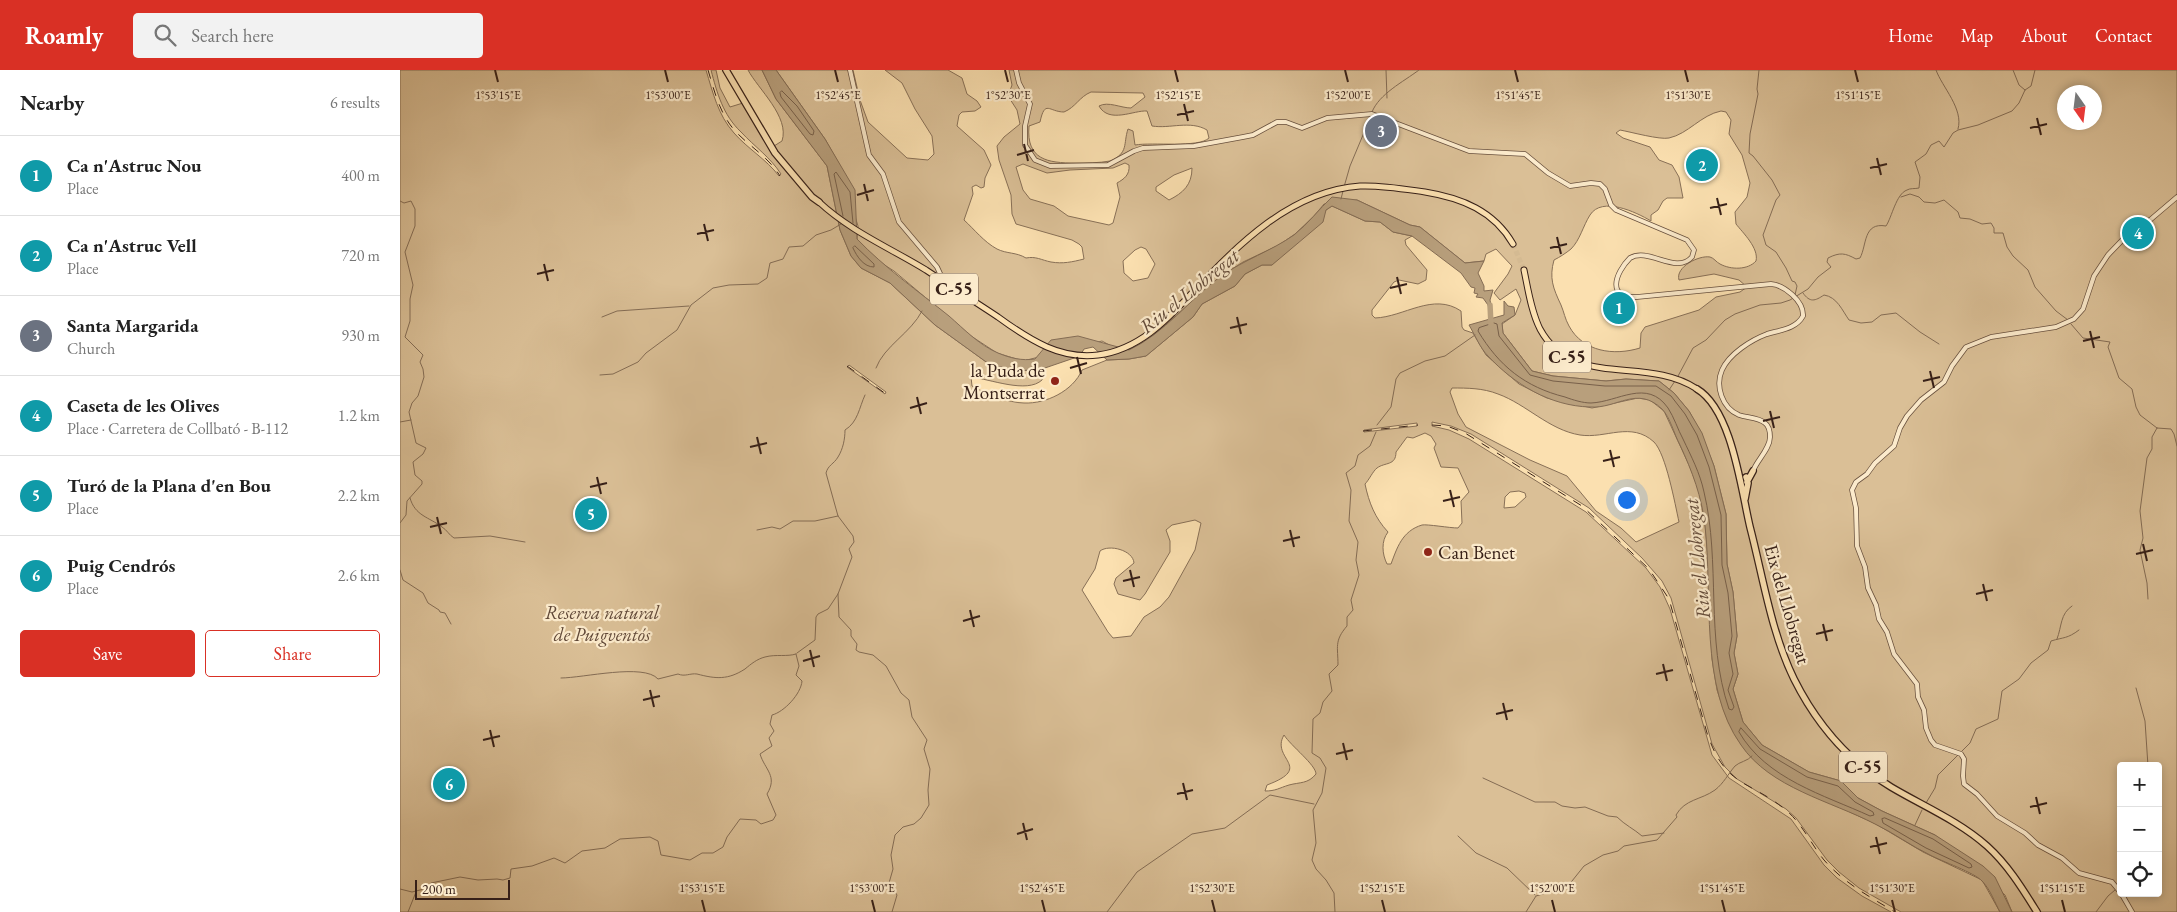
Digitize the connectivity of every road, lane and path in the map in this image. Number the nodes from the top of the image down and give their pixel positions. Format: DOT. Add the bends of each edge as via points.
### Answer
graph roads {
  1 [pos="728,70"];
  2 [pos="850,70"];
  3 [pos="1016,70"];
  4 [pos="2177,197"];
  5 [pos="821,204"];
  6 [pos="1513,244"];
  7 [pos="1524,270"];
  8 [pos="944,282"];
  9 [pos="1694,387"];
  10 [pos="1732,460"];
  11 [pos="1753,471"];
  12 [pos="1744,479"];
  13 [pos="1740,498"];
  14 [pos="2117,888"];
  15 [pos="2123,897"];
  16 [pos="2033,912"];
  17 [pos="2037,912"];
  18 [pos="2132,912"];
  1 -- 5 [label="highway, C-55" via="774,147"];
  2 -- 8 [label="street" via="869,155 883,174 899,222 937,267"];
  3 -- 11 [label="street" via="1030,104 1025,146 1035,160 1054,167 1108,165 1134,150 1194,146 1243,137 1277,122 1302,128 1327,118 1371,114 1469,151 1525,154 1568,185 1600,184 1616,210 1691,243 1694,250 1689,261 1683,263 1643,254 1630,258 1616,281 1617,288 1625,296 1771,284 1784,289 1802,306 1803,316 1797,324 1744,346 1729,359 1720,375 1720,392 1728,407 1739,415 1764,422 1769,428 1769,441"];
  4 -- 14 [label="street" via="2149,221 2130,231 2104,261 2083,309 2072,320 2051,328 1991,337 1966,347 1944,382 1920,400 1907,416 1894,446 1856,482 1852,492 1857,546 1868,588 1894,654 1917,684 1930,740 1962,755 1964,784 1997,816 2025,832 2079,873 2112,882"];
  5 -- 8 [label="main road, C-55" via="844,222"];
  6 -- 8 [label="main road, C-55" via="1499,224 1472,205 1445,196 1406,189 1358,186 1337,190 1287,209 1259,229 1151,333 1126,348 1099,355 1061,352 1034,340"];
  7 -- 9 [label="main road, Eix del Llobregat / C-55" via="1538,323 1549,342 1563,355 1589,366 1665,374"];
  9 -- 10 [label="highway, Eix del Llobregat / C-55" via="1713,404"];
  10 -- 12 [label="highway"];
  10 -- 13 [label="highway, Eix del Llobregat / C-55"];
  11 -- 12 [label="highway"];
  12 -- 13 [label="highway, C-55"];
  12 -- 17 [label="highway, Eix del Llobregat / C-55" via="1746,511 1770,608 1793,677 1815,714 1833,739 1860,766 1986,846 2013,874"];
  13 -- 16 [label="highway, Eix del Llobregat / C-55" via="1780,651 1816,723 1831,742 1867,775 1979,844 2010,877"];
  15 -- 18 [label="street"];
}
